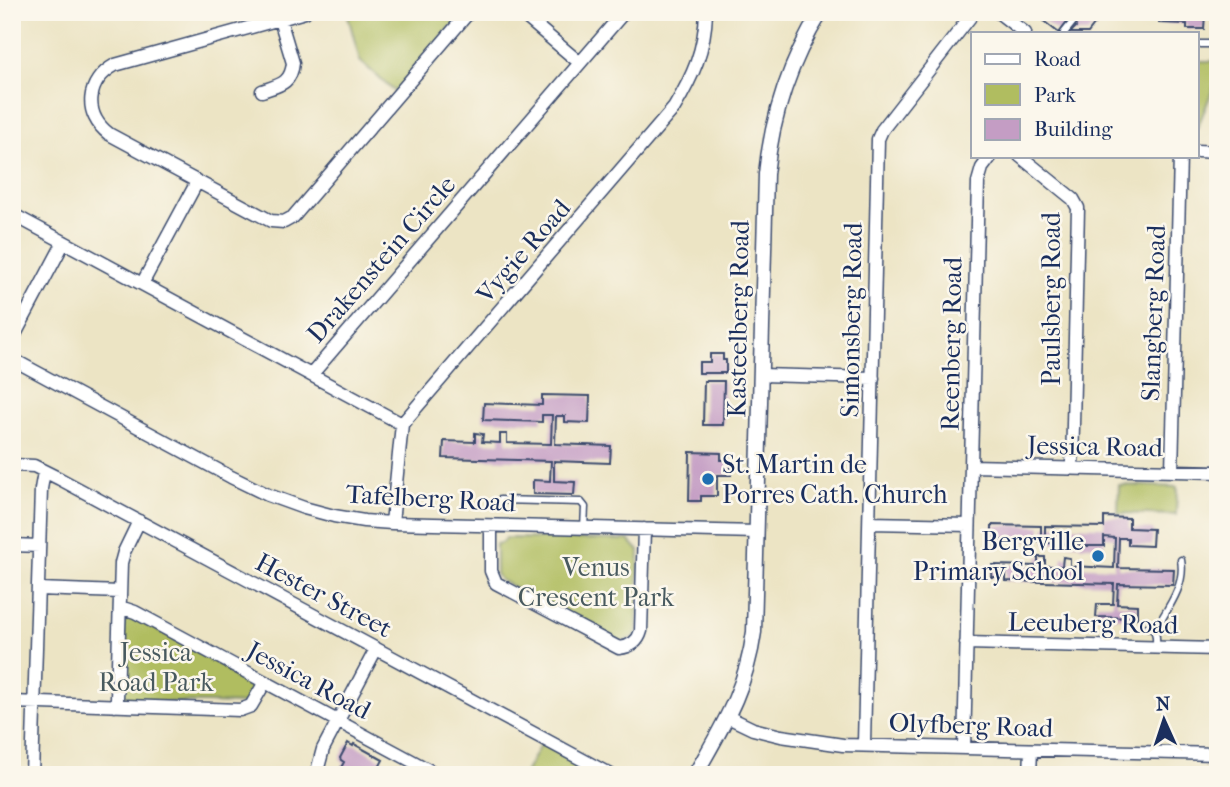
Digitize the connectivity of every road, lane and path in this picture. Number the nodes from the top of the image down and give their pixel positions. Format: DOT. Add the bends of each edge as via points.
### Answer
graph roads {
  1 [pos="305,12"];
  2 [pos="469,12"];
  3 [pos="520,12"];
  4 [pos="624,12"];
  5 [pos="706,12"];
  6 [pos="821,12"];
  7 [pos="974,12"];
  8 [pos="998,12"];
  9 [pos="1076,12"];
  10 [pos="279,16"];
  11 [pos="1024,32"];
  12 [pos="1065,32"];
  13 [pos="1198,44"];
  14 [pos="1218,44"];
  15 [pos="580,63"];
  16 [pos="262,92"];
  17 [pos="1198,151"];
  18 [pos="1218,152"];
  19 [pos="990,158"];
  20 [pos="1022,158"];
  21 [pos="1180,158"];
  22 [pos="197,182"];
  23 [pos="12,214"];
  24 [pos="64,242"];
  25 [pos="142,284"];
  26 [pos="12,340"];
  27 [pos="12,359"];
  28 [pos="311,375"];
  29 [pos="761,375"];
  30 [pos="873,378"];
  31 [pos="402,424"];
  32 [pos="12,465"];
  33 [pos="971,466"];
  34 [pos="1072,468"];
  35 [pos="1172,471"];
  36 [pos="44,472"];
  37 [pos="1218,472"];
  38 [pos="500,500"];
  39 [pos="139,521"];
  40 [pos="392,523"];
  41 [pos="870,523"];
  42 [pos="969,524"];
  43 [pos="491,526"];
  44 [pos="584,528"];
  45 [pos="644,529"];
  46 [pos="757,532"];
  47 [pos="12,545"];
  48 [pos="39,546"];
  49 [pos="1181,560"];
  50 [pos="38,589"];
  51 [pos="120,592"];
  52 [pos="120,607"];
  53 [pos="966,643"];
  54 [pos="1156,647"];
  55 [pos="376,649"];
  56 [pos="1218,649"];
  57 [pos="265,682"];
  58 [pos="12,702"];
  59 [pos="34,703"];
  60 [pos="116,706"];
  61 [pos="728,717"];
  62 [pos="338,721"];
  63 [pos="864,744"];
  64 [pos="964,748"];
  65 [pos="1031,750"];
  66 [pos="1218,754"];
  67 [pos="596,771"];
  68 [pos="32,775"];
  69 [pos="316,775"];
  70 [pos="438,775"];
  71 [pos="611,775"];
  72 [pos="695,775"];
  73 [pos="1030,775"];
  1 -- 10 [label="street"];
  2 -- 22 [label="street" via="289,220 271,222"];
  3 -- 15 [label="street"];
  4 -- 15 [label="street, Drakenstein Circle"];
  5 -- 31 [label="street, Vygie Road" via="706,32 695,69 674,108"];
  6 -- 29 [label="street, Kasteelberg Road" via="787,82 769,150"];
  7 -- 30 [label="street, Simonsberg Road" via="879,136"];
  8 -- 11 [label="street"];
  9 -- 12 [label="lane"];
  10 -- 16 [label="street" via="293,69 286,82"];
  10 -- 22 [label="street" via="115,65 93,88 94,118 103,130"];
  13 -- 14 [label="lane"];
  15 -- 28 [label="street, Drakenstein Circle"];
  17 -- 18 [label="street"];
  19 -- 33 [label="street, Reenberg Road" via="978,182"];
  20 -- 34 [label="street, Paulsberg Road" via="1078,208"];
  21 -- 35 [label="street, Slangberg Road"];
  22 -- 25 [label="street"];
  23 -- 24 [label="street, Drakenstein Circle"];
  24 -- 25 [label="street, Drakenstein Circle"];
  24 -- 26 [label="street"];
  25 -- 28 [label="street, Drakenstein Circle"];
  27 -- 40 [label="street, Tafelberg Road" via="268,495 334,516"];
  28 -- 31 [label="street"];
  29 -- 30 [label="street"];
  29 -- 46 [label="street, Kasteelberg Road"];
  30 -- 41 [label="street, Simonsberg Road"];
  31 -- 40 [label="street"];
  32 -- 36 [label="street, Hester Street" via="34,466"];
  33 -- 34 [label="street, Jessica Road"];
  33 -- 42 [label="street, Reenberg Road"];
  34 -- 35 [label="street, Jessica Road"];
  35 -- 37 [label="street, Jessica Road"];
  36 -- 39 [label="street, Hester Street"];
  36 -- 48 [label="street"];
  38 -- 44 [label="lane" via="581,502"];
  39 -- 51 [label="street" via="122,558"];
  39 -- 55 [label="street, Hester Street"];
  40 -- 43 [label="street, Tafelberg Road"];
  41 -- 42 [label="street"];
  41 -- 63 [label="street, Simonsberg Road"];
  42 -- 53 [label="street, Reenberg Road"];
  43 -- 44 [label="street, Tafelberg Road"];
  43 -- 45 [label="street" via="491,571 496,583 619,648 633,644 641,631"];
  44 -- 45 [label="street, Tafelberg Road"];
  45 -- 46 [label="street, Tafelberg Road"];
  46 -- 61 [label="street, Kasteelberg Road" via="754,632 742,684"];
  47 -- 48 [label="street"];
  48 -- 50 [label="street"];
  49 -- 54 [label="lane" via="1181,582 1151,629"];
  50 -- 51 [label="street"];
  50 -- 59 [label="street"];
  51 -- 52 [label="street"];
  52 -- 57 [label="street, Jessica Road"];
  52 -- 60 [label="street"];
  53 -- 54 [label="street, Leeuberg Road"];
  53 -- 64 [label="street, Reenberg Road"];
  54 -- 56 [label="street, Leeuberg Road"];
  55 -- 62 [label="street"];
  55 -- 67 [label="street, Hester Street"];
  57 -- 60 [label="street" via="251,706 240,710"];
  57 -- 62 [label="street, Jessica Road"];
  58 -- 59 [label="street"];
  59 -- 60 [label="street"];
  59 -- 68 [label="street"];
  61 -- 63 [label="street, Olyfberg Road" via="782,736"];
  61 -- 72 [label="street, Kasteelberg Road"];
  62 -- 69 [label="street"];
  62 -- 70 [label="street, Jessica Road"];
  63 -- 64 [label="street, Olyfberg Road"];
  64 -- 65 [label="street, Olyfberg Road"];
  65 -- 66 [label="street, Olyfberg Road"];
  65 -- 73 [label="street"];
  67 -- 71 [label="street, Hester Street"];
}
